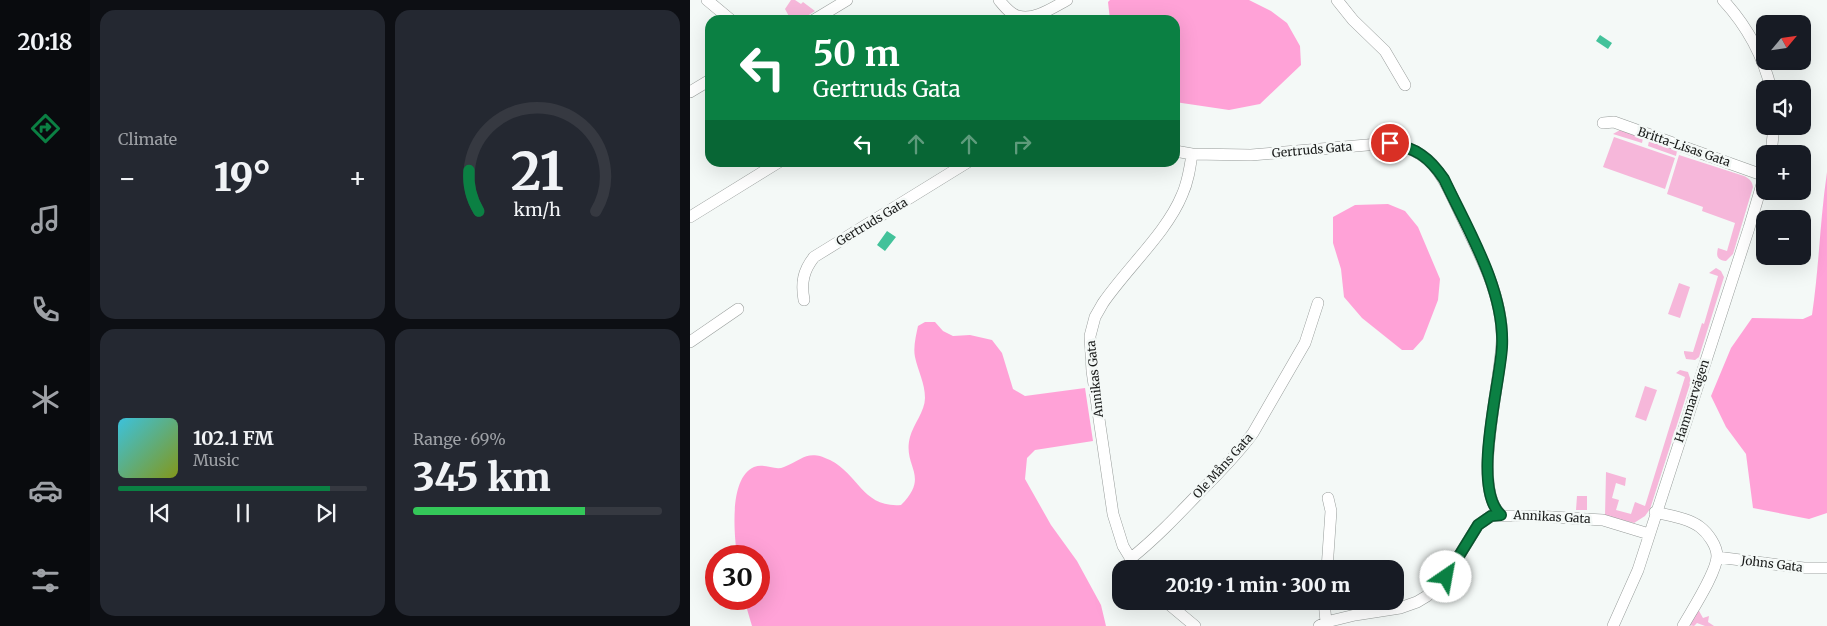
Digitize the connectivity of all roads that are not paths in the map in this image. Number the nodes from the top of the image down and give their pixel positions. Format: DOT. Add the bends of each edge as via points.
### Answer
graph roads {
  1 [pos="707,0"];
  2 [pos="847,0"];
  3 [pos="999,0"];
  4 [pos="1067,0"];
  5 [pos="1337,0"];
  6 [pos="1723,0"];
  7 [pos="726,15"];
  8 [pos="822,15"];
  9 [pos="1016,15"];
  10 [pos="1033,15"];
  11 [pos="1768,80"];
  12 [pos="705,83"];
  13 [pos="1405,85"];
  14 [pos="690,92"];
  15 [pos="1603,123"];
  16 [pos="1180,152"];
  17 [pos="1192,154"];
  18 [pos="771,167"];
  19 [pos="960,167"];
  20 [pos="1756,172"];
  21 [pos="1757,200"];
  22 [pos="690,217"];
  23 [pos="804,300"];
  24 [pos="1318,303"];
  25 [pos="738,309"];
  26 [pos="690,342"];
  27 [pos="1328,498"];
  28 [pos="1656,512"];
  29 [pos="1501,515"];
  30 [pos="1649,534"];
  31 [pos="1717,558"];
  32 [pos="1130,559"];
  33 [pos="1328,560"];
  34 [pos="1827,568"];
  35 [pos="1176,610"];
  36 [pos="1324,610"];
  37 [pos="1323,624"];
  38 [pos="1195,626"];
  39 [pos="1613,626"];
  40 [pos="1683,626"];
  1 -- 7 [label="street"];
  2 -- 8 [label="street"];
  3 -- 9 [label="street"];
  4 -- 10 [label="street"];
  5 -- 13 [label="street" via="1385,51"];
  6 -- 11 [label="street" via="1754,42"];
  12 -- 14 [label="street"];
  15 -- 20 [label="street, Britta-Lisas Gata" via="1614,122"];
  16 -- 17 [label="street, Gertruds Gata"];
  17 -- 29 [label="street, Gertruds Gata" via="1251,155 1390,143 1415,151 1432,163 1456,204 1499,303 1502,347 1487,470 1492,504"];
  17 -- 32 [label="street, Annikas Gata" via="1188,179 1177,206 1104,303 1095,317 1090,336 1092,371 1113,514"];
  18 -- 22 [label="street"];
  19 -- 23 [label="street, Gertruds Gata" via="814,257 803,278"];
  21 -- 28 [label="street, Hammarvägen"];
  24 -- 32 [label="street, Ole Måns Gata" via="1305,343 1243,447 1152,541"];
  25 -- 26 [label="street"];
  27 -- 33 [label="street" via="1331,511"];
  28 -- 30 [label="street, Hammarvägen"];
  28 -- 31 [label="street" via="1700,527 1713,543"];
  29 -- 30 [label="street, Annikas Gata" via="1603,520"];
  29 -- 37 [label="street, Annikas Gata" via="1491,516 1478,525 1446,577 1427,596 1400,608"];
  30 -- 39 [label="street, Hammarvägen" via="1638,570"];
  31 -- 34 [label="street, Johns Gata"];
  31 -- 40 [label="street" via="1712,574"];
  35 -- 38 [label="street"];
  36 -- 37 [label="street"];
}
